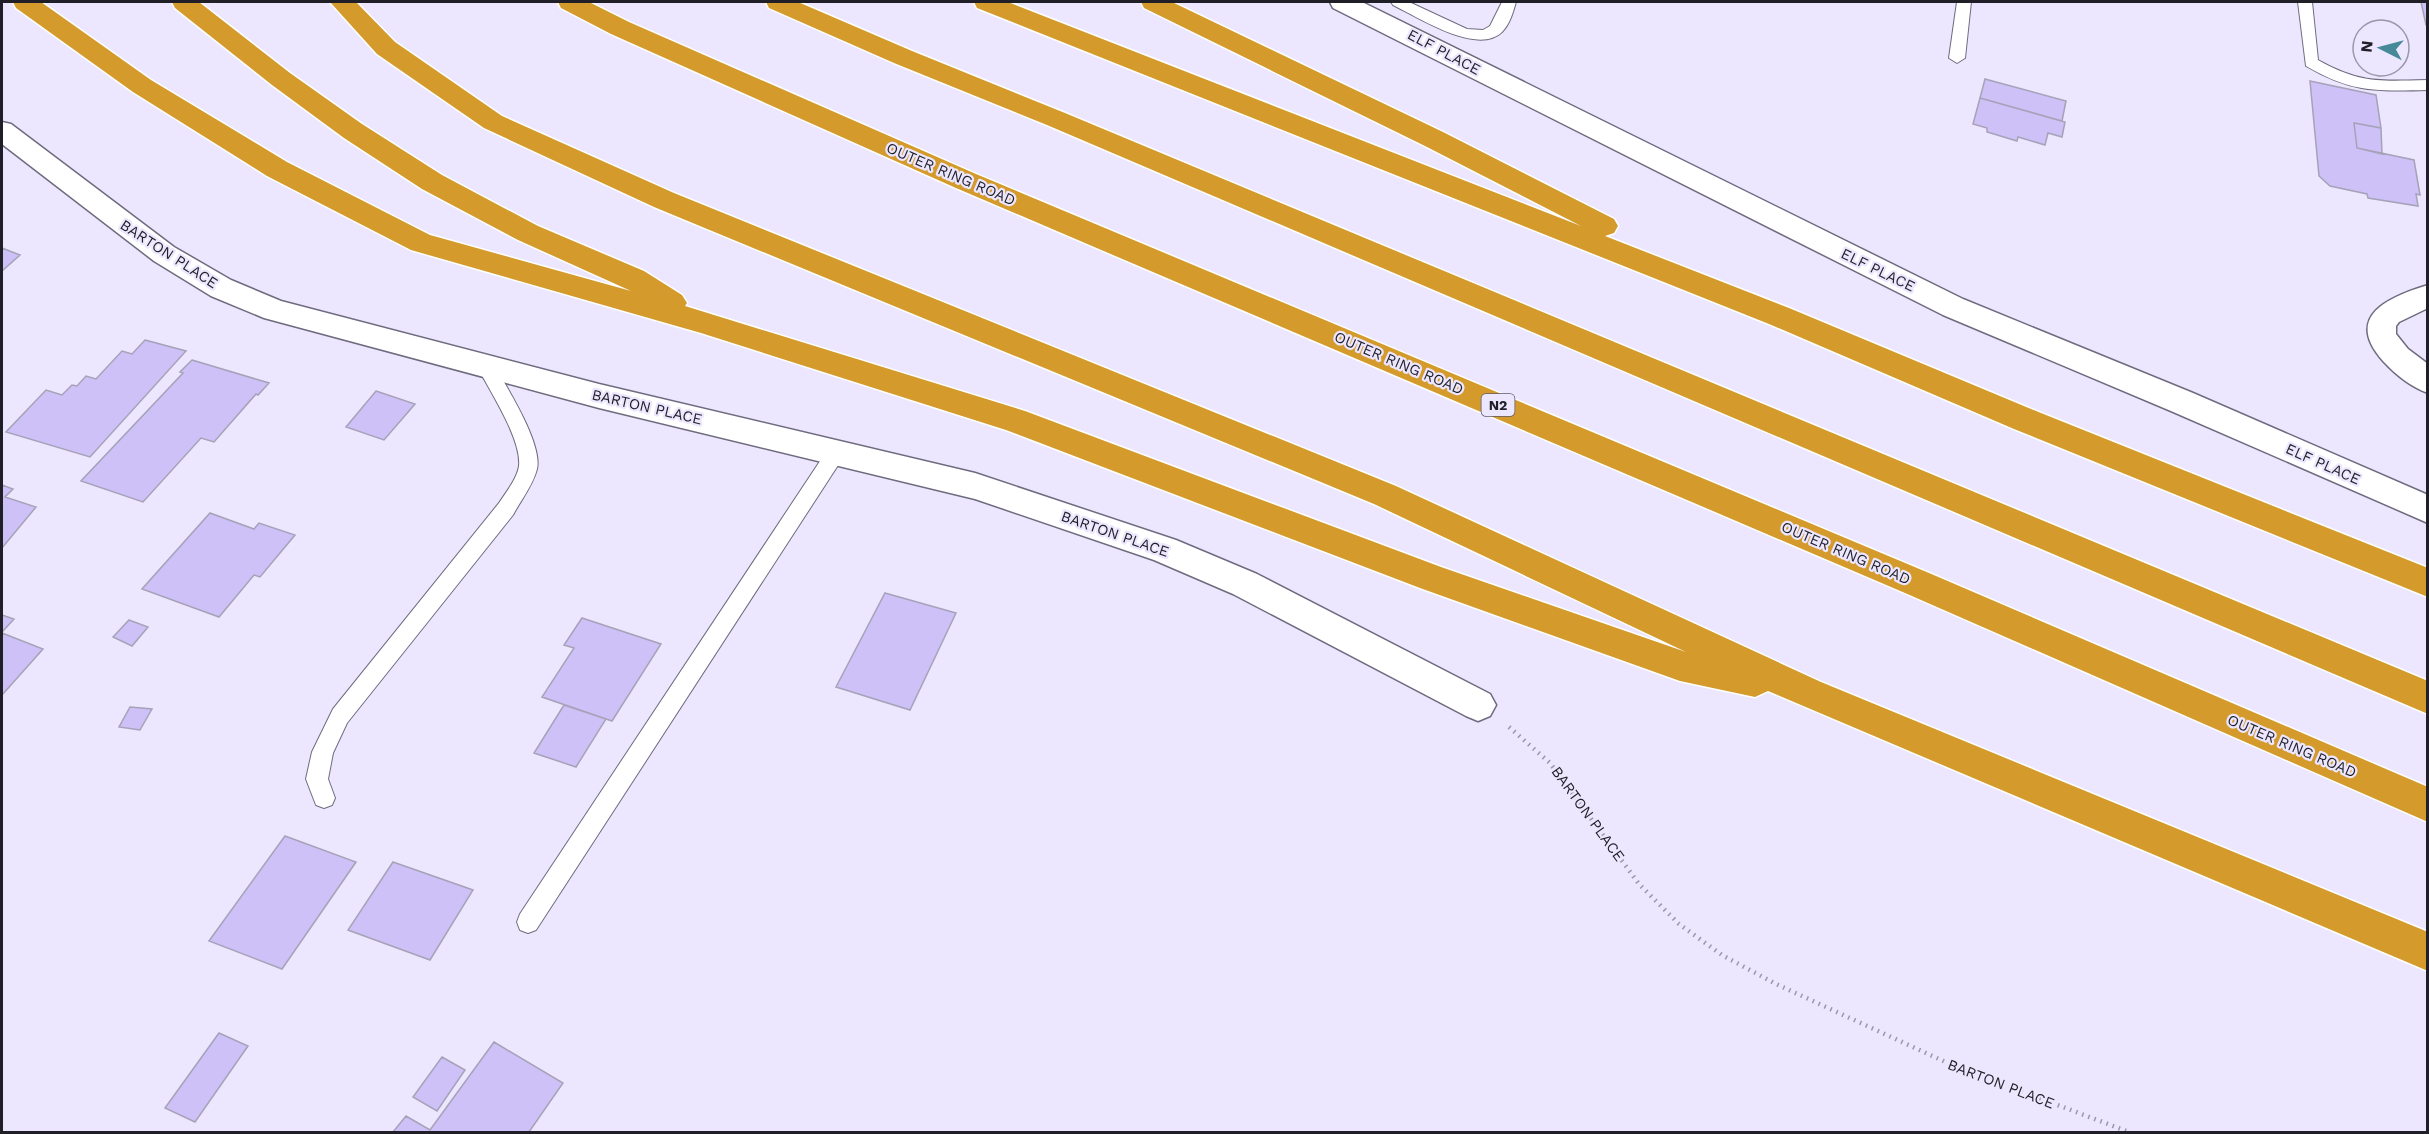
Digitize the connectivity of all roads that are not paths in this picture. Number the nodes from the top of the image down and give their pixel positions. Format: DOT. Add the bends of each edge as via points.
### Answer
graph roads {
  1 [pos="25,2"];
  2 [pos="184,2"];
  3 [pos="342,2"];
  4 [pos="570,2"];
  5 [pos="778,2"];
  6 [pos="986,2"];
  7 [pos="1153,2"];
  8 [pos="1194,2"];
  9 [pos="1342,2"];
  10 [pos="1398,2"];
  11 [pos="1509,2"];
  12 [pos="1964,2"];
  13 [pos="2305,2"];
  14 [pos="1416,23"];
  15 [pos="1957,58"];
  16 [pos="2427,85"];
  17 [pos="2,131"];
  18 [pos="1434,139"];
  19 [pos="2427,296"];
  20 [pos="1779,316"];
  21 [pos="701,322"];
  22 [pos="486,366"];
  23 [pos="2427,381"];
  24 [pos="837,451"];
  25 [pos="2427,510"];
  26 [pos="2427,584"];
  27 [pos="1809,693"];
  28 [pos="2427,698"];
  29 [pos="1478,705"];
  30 [pos="324,798"];
  31 [pos="2427,805"];
  32 [pos="528,922"];
  33 [pos="2427,952"];
  1 -- 21 [label="highway" via="142,86 267,163 421,243"];
  2 -- 21 [label="highway" via="281,80 432,182 528,234 634,279"];
  3 -- 27 [label="highway" via="386,48 493,122 664,200 1385,495"];
  4 -- 31 [label="highway, OUTER RING ROAD / N2" via="620,28 966,181 1841,551"];
  5 -- 28 [label="highway"];
  6 -- 20 [label="highway"];
  7 -- 18 [label="highway"];
  8 -- 18 [label="highway" via="1397,111"];
  9 -- 14 [label="street, ELF PLACE"];
  10 -- 14 [label="lane"];
  11 -- 14 [label="lane" via="1502,24 1487,35"];
  12 -- 15 [label="lane"];
  13 -- 16 [label="lane" via="2311,62 2337,77 2372,86"];
  14 -- 25 [label="street, ELF PLACE" via="1533,99 1953,307"];
  17 -- 22 [label="street, BARTON PLACE" via="164,254 221,288 274,310"];
  18 -- 20 [label="highway"];
  19 -- 23 [label="street" via="2393,309 2385,315 2380,328 2385,346 2397,360"];
  20 -- 26 [label="highway"];
  21 -- 27 [label="highway" via="1014,420 1432,578 1680,666"];
  22 -- 24 [label="street, BARTON PLACE"];
  22 -- 30 [label="lane" via="521,435 528,467 506,509 340,716 323,752 317,779"];
  24 -- 29 [label="street, BARTON PLACE" via="975,486 1164,550 1245,584"];
  24 -- 32 [label="lane"];
  27 -- 33 [label="highway"];
}
